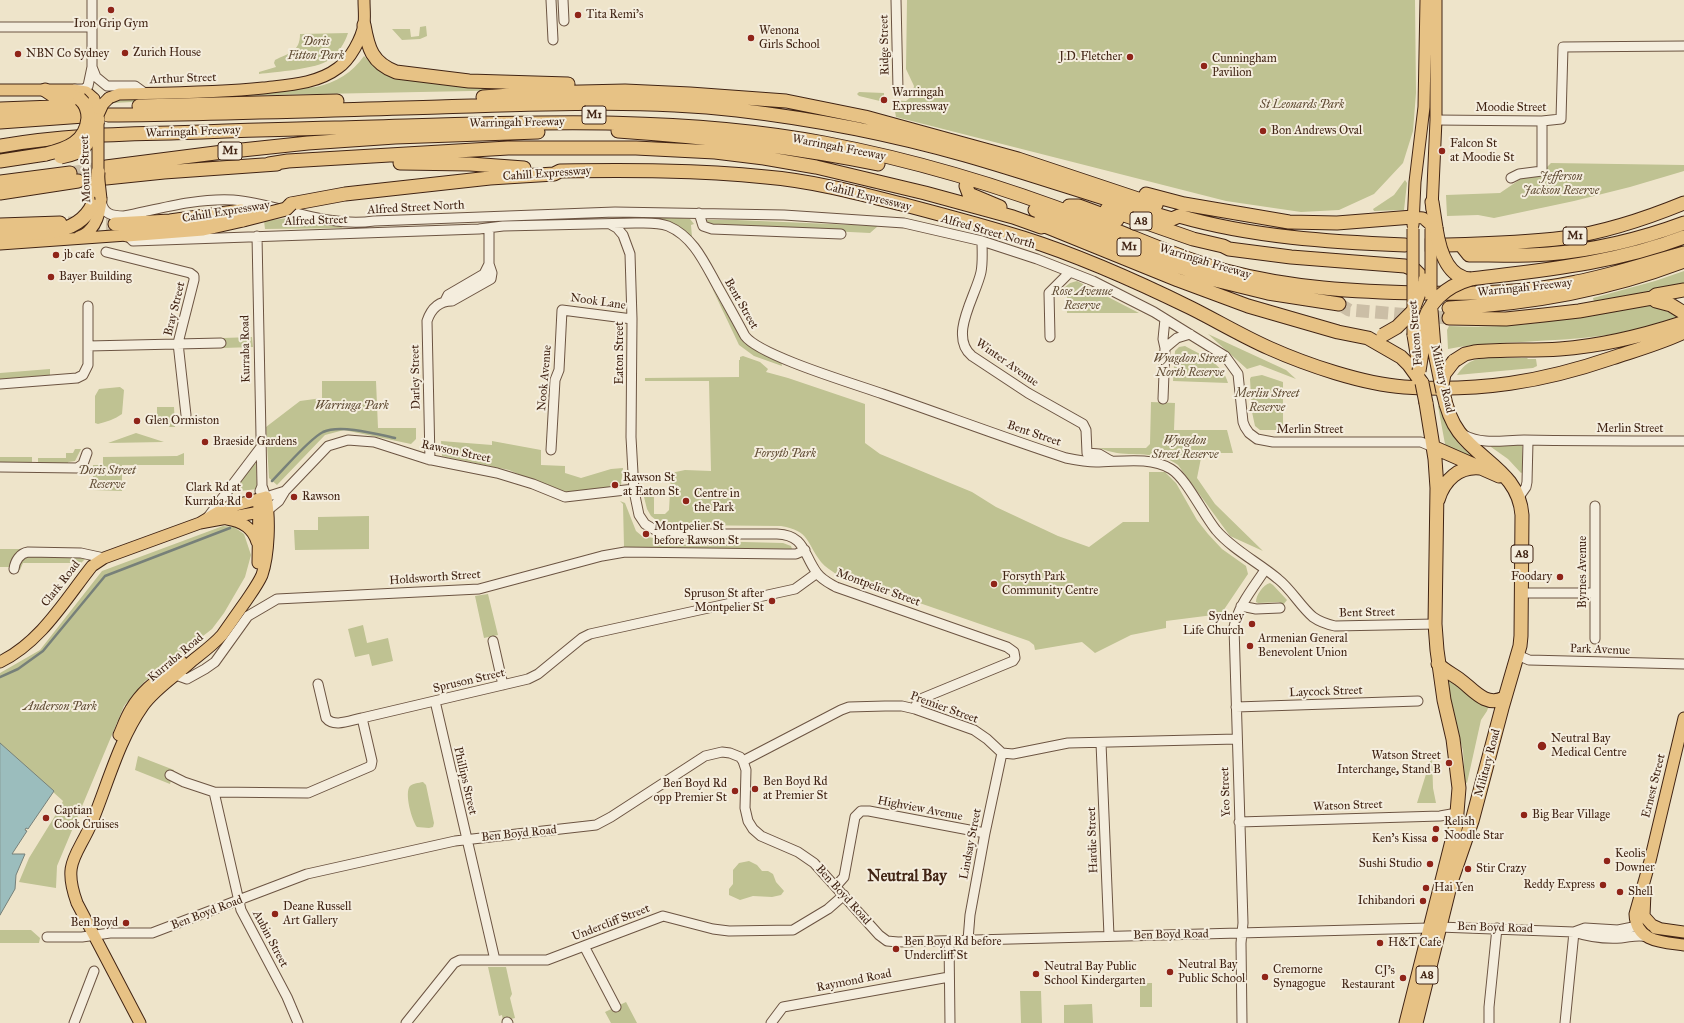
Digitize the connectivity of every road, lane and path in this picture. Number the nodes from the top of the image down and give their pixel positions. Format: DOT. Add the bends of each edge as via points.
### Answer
graph roads {
  1 [pos="92,0"];
  2 [pos="364,0"];
  3 [pos="551,0"];
  4 [pos="563,0"];
  5 [pos="896,0"];
  6 [pos="1426,0"];
  7 [pos="1436,0"];
  8 [pos="564,21"];
  9 [pos="364,25"];
  10 [pos="92,27"];
  11 [pos="0,28"];
  12 [pos="553,40"];
  13 [pos="1684,46"];
  14 [pos="92,67"];
  15 [pos="898,89"];
  16 [pos="0,90"];
  17 [pos="45,90"];
  18 [pos="70,90"];
  19 [pos="146,94"];
  20 [pos="690,94"];
  21 [pos="81,107"];
  22 [pos="0,109"];
  23 [pos="105,111"];
  24 [pos="1436,120"];
  25 [pos="1542,121"];
  26 [pos="0,122"];
  27 [pos="108,129"];
  28 [pos="80,130"];
  29 [pos="0,140"];
  30 [pos="0,146"];
  31 [pos="47,156"];
  32 [pos="0,161"];
  33 [pos="269,164"];
  34 [pos="560,171"];
  35 [pos="104,172"];
  36 [pos="1511,178"];
  37 [pos="1076,179"];
  38 [pos="0,182"];
  39 [pos="1052,182"];
  40 [pos="966,186"];
  41 [pos="0,193"];
  42 [pos="1432,202"];
  43 [pos="1684,203"];
  44 [pos="99,206"];
  45 [pos="1069,206"];
  46 [pos="699,213"];
  47 [pos="242,216"];
  48 [pos="1179,216"];
  49 [pos="60,223"];
  50 [pos="635,223"];
  51 [pos="1413,223"];
  52 [pos="115,224"];
  53 [pos="610,224"];
  54 [pos="1681,224"];
  55 [pos="0,225"];
  56 [pos="1045,226"];
  57 [pos="1433,227"];
  58 [pos="489,228"];
  59 [pos="0,234"];
  60 [pos="841,234"];
  61 [pos="127,235"];
  62 [pos="257,236"];
  63 [pos="1684,237"];
  64 [pos="78,238"];
  65 [pos="982,241"];
  66 [pos="0,244"];
  67 [pos="1684,244"];
  68 [pos="1405,245"];
  69 [pos="1446,245"];
  70 [pos="1461,245"];
  71 [pos="1229,249"];
  72 [pos="1684,249"];
  73 [pos="106,252"];
  74 [pos="1684,253"];
  75 [pos="1431,261"];
  76 [pos="1656,261"];
  77 [pos="1684,261"];
  78 [pos="1412,268"];
  79 [pos="1070,272"];
  80 [pos="1425,280"];
  81 [pos="1470,283"];
  82 [pos="1402,287"];
  83 [pos="1684,290"];
  84 [pos="1649,298"];
  85 [pos="1431,300"];
  86 [pos="1339,304"];
  87 [pos="88,306"];
  88 [pos="562,310"];
  89 [pos="1412,312"];
  90 [pos="632,319"];
  91 [pos="1165,319"];
  92 [pos="1682,328"];
  93 [pos="1190,334"];
  94 [pos="1050,337"];
  95 [pos="1377,339"];
  96 [pos="178,343"];
  97 [pos="222,343"];
  98 [pos="88,346"];
  99 [pos="1165,348"];
  100 [pos="1238,374"];
  101 [pos="1420,377"];
  102 [pos="0,384"];
  103 [pos="1444,399"];
  104 [pos="1163,400"];
  105 [pos="186,415"];
  106 [pos="1430,425"];
  107 [pos="1459,432"];
  108 [pos="1684,441"];
  109 [pos="1416,442"];
  110 [pos="1528,442"];
  111 [pos="261,447"];
  112 [pos="1434,447"];
  113 [pos="551,450"];
  114 [pos="86,453"];
  115 [pos="430,460"];
  116 [pos="1112,461"];
  117 [pos="0,467"];
  118 [pos="1480,468"];
  119 [pos="1509,480"];
  120 [pos="634,489"];
  121 [pos="285,491"];
  122 [pos="1519,497"];
  123 [pos="263,498"];
  124 [pos="1437,505"];
  125 [pos="1595,506"];
  126 [pos="263,512"];
  127 [pos="220,519"];
  128 [pos="203,521"];
  129 [pos="259,548"];
  130 [pos="805,550"];
  131 [pos="104,558"];
  132 [pos="14,569"];
  133 [pos="1265,570"];
  134 [pos="817,573"];
  135 [pos="1522,593"];
  136 [pos="1595,593"];
  137 [pos="1241,606"];
  138 [pos="1280,608"];
  139 [pos="1435,624"];
  140 [pos="1595,639"];
  141 [pos="493,641"];
  142 [pos="1518,652"];
  143 [pos="0,662"];
  144 [pos="1438,664"];
  145 [pos="1684,664"];
  146 [pos="174,672"];
  147 [pos="318,684"];
  148 [pos="503,685"];
  149 [pos="1504,698"];
  150 [pos="435,701"];
  151 [pos="1418,701"];
  152 [pos="1236,707"];
  153 [pos="915,709"];
  154 [pos="362,718"];
  155 [pos="1684,718"];
  156 [pos="1237,740"];
  157 [pos="1102,743"];
  158 [pos="1002,753"];
  159 [pos="743,761"];
  160 [pos="1486,768"];
  161 [pos="170,775"];
  162 [pos="214,792"];
  163 [pos="1457,813"];
  164 [pos="1239,822"];
  165 [pos="985,833"];
  166 [pos="466,839"];
  167 [pos="1650,861"];
  168 [pos="836,886"];
  169 [pos="844,895"];
  170 [pos="239,901"];
  171 [pos="1638,926"];
  172 [pos="1434,927"];
  173 [pos="1497,928"];
  174 [pos="1661,929"];
  175 [pos="1574,932"];
  176 [pos="1684,932"];
  177 [pos="1242,933"];
  178 [pos="95,935"];
  179 [pos="1109,936"];
  180 [pos="47,937"];
  181 [pos="1649,938"];
  182 [pos="968,940"];
  183 [pos="949,941"];
  184 [pos="1684,945"];
  185 [pos="584,946"];
  186 [pos="494,960"];
  187 [pos="94,971"];
  188 [pos="949,977"];
  189 [pos="616,1007"];
  190 [pos="74,1023"];
  191 [pos="140,1023"];
  192 [pos="298,1023"];
  193 [pos="406,1023"];
  194 [pos="771,1023"];
  195 [pos="950,1023"];
  196 [pos="1242,1023"];
  197 [pos="1406,1023"];
  198 [pos="1416,1023"];
  199 [pos="1490,1023"];
  200 [pos="1565,1023"];
  1 -- 10 [label="street"];
  2 -- 9 [label="main road"];
  3 -- 12 [label="street"];
  4 -- 8 [label="street"];
  5 -- 15 [label="street, Ridge Street"];
  6 -- 51 [label="main road, Falcon Street" via="1424,107"];
  7 -- 24 [label="main road"];
  9 -- 19 [label="main road, Arthur Street" via="350,57 338,68 318,79 296,84 198,93"];
  9 -- 20 [label="highway" via="368,46 376,60 387,69 402,74 470,81 627,86"];
  10 -- 11 [label="street"];
  10 -- 14 [label="street"];
  13 -- 25 [label="street, Moodie Street" via="1563,47 1561,119"];
  14 -- 18 [label="street" via="88,86 84,89"];
  14 -- 19 [label="street" via="96,76 107,86 135,86"];
  16 -- 17 [label="main road"];
  17 -- 18 [label="main road"];
  17 -- 21 [label="highway" via="54,96 73,96"];
  18 -- 23 [label="main road, bridge" via="86,92"];
  19 -- 23 [label="main road, Arthur Street" via="119,94"];
  20 -- 23 [label="highway, M1" via="592,91"];
  20 -- 37 [label="highway, M1" via="786,101 835,110 1018,159"];
  21 -- 22 [label="highway"];
  21 -- 26 [label="highway"];
  21 -- 31 [label="highway, bridge" via="85,105 88,114 82,136 69,147"];
  23 -- 31 [label="highway, bridge" via="91,140 84,148 72,155"];
  23 -- 35 [label="main road, Mount Street, bridge"];
  23 -- 39 [label="highway, Warringah Freeway / M1" via="206,114 504,105 670,104 737,110 835,124 950,151"];
  24 -- 25 [label="street, Moodie Street"];
  24 -- 42 [label="main road"];
  25 -- 36 [label="street" via="1542,171 1519,174"];
  27 -- 45 [label="highway, Warringah Freeway / M1" via="547,115 678,118 850,141 979,174"];
  28 -- 29 [label="highway"];
  30 -- 76 [label="highway, Warringah Freeway" via="64,137 226,131 561,122 681,126 803,140 858,150 928,168 1064,211 1182,258 1243,275 1300,286 1402,293 1465,294 1522,290 1575,283"];
  31 -- 32 [label="highway" via="22,162 15,158"];
  33 -- 34 [label="highway" via="431,163"];
  33 -- 35 [label="highway" via="164,172"];
  33 -- 56 [label="highway" via="508,148 643,148 715,152 816,167"];
  34 -- 47 [label="highway, Cahill Expressway" via="554,174 490,178 345,194 291,204 284,203"];
  34 -- 92 [label="highway, Cahill Expressway" via="651,170 767,177 841,189 1032,241 1121,275 1288,356 1342,374 1403,387 1471,388 1531,381 1583,368"];
  35 -- 40 [label="highway, Warringah Freeway / M1" via="223,152 395,137 602,130 790,147 913,172"];
  35 -- 44 [label="highway, bridge" via="95,198"];
  37 -- 48 [label="highway, M1" via="1174,211"];
  37 -- 51 [label="highway" via="1100,182 1184,204 1289,222"];
  38 -- 41 [label="highway" via="74,177"];
  39 -- 48 [label="highway, Warringah Freeway / M1" via="1172,219"];
  39 -- 71 [label="highway, A8" via="1054,190 1193,239"];
  40 -- 56 [label="highway" via="969,194"];
  40 -- 86 [label="highway, Warringah Freeway / M1" via="1090,230 1210,279 1268,293"];
  42 -- 57 [label="highway"];
  43 -- 70 [label="highway, M1" via="1644,219 1566,238"];
  44 -- 46 [label="street, Alfred Street North" via="109,214 124,216 199,201 232,200 357,224 374,221 615,212"];
  44 -- 59 [label="highway" via="61,230 47,233"];
  44 -- 64 [label="main road, Mount Street" via="98,218 86,234"];
  45 -- 71 [label="highway" via="1079,206 1157,234 1200,246"];
  45 -- 82 [label="highway, Warringah Freeway / M1" via="1190,254 1252,271 1328,283"];
  46 -- 60 [label="street" via="703,226 712,229"];
  46 -- 65 [label="street, Alfred Street North" via="784,215 904,224"];
  47 -- 52 [label="highway, Cahill Expressway"];
  47 -- 61 [label="highway" via="203,229"];
  48 -- 68 [label="highway, Warringah Freeway / M1" via="1223,227 1294,238"];
  49 -- 55 [label="highway"];
  50 -- 53 [label="street, Alfred Street"];
  50 -- 116 [label="street, Bent Street" via="665,225 687,238 701,257 745,336 764,350 1066,458 1094,462"];
  51 -- 57 [label="main road" via="1423,218"];
  51 -- 78 [label="main road, Falcon Street, bridge"];
  53 -- 58 [label="street, Alfred Street"];
  53 -- 90 [label="street, Eaton Street" via="624,235 629,252"];
  54 -- 70 [label="highway" via="1590,249 1548,254 1469,255"];
  56 -- 95 [label="highway" via="1248,306"];
  57 -- 75 [label="main road, Falcon Street, bridge"];
  57 -- 81 [label="highway, bridge" via="1448,264"];
  58 -- 62 [label="street, Alfred Street"];
  58 -- 115 [label="street, Darley Street" via="489,264 484,274 448,295 445,301 429,313 427,321"];
  61 -- 62 [label="street, Alfred Street" via="133,241"];
  61 -- 64 [label="main road, Alfred Street"];
  62 -- 111 [label="street, Kurraba Road"];
  63 -- 81 [label="highway" via="1638,252"];
  64 -- 66 [label="main road, Alfred Street"];
  65 -- 79 [label="street, Alfred Street North"];
  65 -- 116 [label="street, Winter Avenue" via="982,271 963,327 962,342 965,348 972,356 1028,393 1083,424 1086,430 1087,453 1098,454"];
  67 -- 81 [label="highway, Warringah Freeway" via="1636,261 1583,275 1524,284"];
  69 -- 70 [label="highway, M1"];
  71 -- 78 [label="highway, A8" via="1315,259 1395,264"];
  72 -- 76 [label="highway, Warringah Freeway"];
  73 -- 96 [label="street, Bray Street" via="192,274 194,280"];
  74 -- 76 [label="highway, Warringah Freeway"];
  75 -- 80 [label="main road, bridge"];
  75 -- 85 [label="main road, Falcon Street, bridge"];
  77 -- 84 [label="highway, Warringah Freeway" via="1614,284 1561,296 1449,313 1506,319 1579,311"];
  78 -- 80 [label="highway, A8"];
  78 -- 89 [label="main road, Falcon Street, bridge"];
  79 -- 91 [label="street, Alfred Street North" via="1114,291"];
  79 -- 94 [label="street" via="1050,293"];
  80 -- 85 [label="highway, A8, bridge"];
  80 -- 89 [label="main road, bridge"];
  81 -- 85 [label="highway, bridge" via="1459,283"];
  83 -- 84 [label="highway"];
  84 -- 92 [label="highway" via="1671,305"];
  85 -- 101 [label="highway, bridge" via="1422,329"];
  85 -- 103 [label="highway, Military Road / A8, bridge" via="1434,348"];
  87 -- 98 [label="street"];
  88 -- 90 [label="street, Nook Lane"];
  88 -- 113 [label="street, Nook Avenue"];
  89 -- 95 [label="highway, bridge" via="1397,327"];
  89 -- 101 [label="main road, Falcon Street / A8, bridge"];
  90 -- 120 [label="street, Eaton Street" via="631,437"];
  91 -- 93 [label="street, Alfred Street North"];
  91 -- 99 [label="street"];
  92 -- 103 [label="highway, A8, bridge" via="1586,346 1465,354 1454,361 1444,374"];
  93 -- 99 [label="street" via="1177,338"];
  93 -- 100 [label="street, Alfred Street North" via="1225,356"];
  95 -- 101 [label="highway" via="1405,360"];
  96 -- 97 [label="street"];
  96 -- 98 [label="street"];
  96 -- 105 [label="street, Bray Street"];
  98 -- 102 [label="street" via="88,365 83,375 77,378"];
  99 -- 104 [label="street"];
  100 -- 109 [label="street, Merlin Street" via="1243,422 1249,433 1257,439 1273,442"];
  101 -- 106 [label="highway, Falcon Street / A8, bridge"];
  103 -- 107 [label="highway, Military Road / A8"];
  106 -- 109 [label="street" via="1425,437"];
  106 -- 112 [label="highway, Falcon Street / A8"];
  107 -- 110 [label="street, Merlin Street" via="1484,441"];
  107 -- 119 [label="highway, Military Road / A8"];
  108 -- 110 [label="street, Merlin Street"];
  109 -- 112 [label="street, Merlin Street"];
  110 -- 122 [label="street" via="1527,482"];
  111 -- 123 [label="street, Kurraba Road"];
  111 -- 128 [label="street"];
  112 -- 118 [label="highway"];
  112 -- 124 [label="highway, Falcon Street / A8"];
  114 -- 117 [label="street" via="85,462 77,468"];
  115 -- 120 [label="street, Rawson Street" via="497,473 565,497"];
  115 -- 121 [label="street, Rawson Street" via="374,442 341,441 324,450"];
  116 -- 133 [label="street, Bent Street" via="1154,463 1172,470 1220,535"];
  118 -- 119 [label="highway"];
  118 -- 124 [label="highway" via="1465,469 1455,474 1441,490"];
  119 -- 122 [label="highway, Military Road / A8"];
  120 -- 130 [label="street, Montpelier Street" via="637,509 645,524 662,534 786,535 795,538"];
  121 -- 123 [label="street, Rawson Street"];
  121 -- 126 [label="street" via="279,501"];
  122 -- 135 [label="highway, Military Road / A8" via="1522,515"];
  123 -- 126 [label="main road, Kurraba Road"];
  123 -- 128 [label="main road, Clark Road" via="225,508"];
  124 -- 139 [label="highway, Falcon Street / A8"];
  125 -- 136 [label="street, Byrnes Avenue"];
  126 -- 127 [label="main road, Clark Road"];
  126 -- 129 [label="main road, Kurraba Road"];
  126 -- 146 [label="main road, Kurraba Road" via="265,561 258,583 221,636"];
  127 -- 128 [label="main road, Clark Road"];
  127 -- 129 [label="main road" via="239,522 248,527"];
  128 -- 131 [label="main road, Clark Road"];
  129 -- 146 [label="main road, Kurraba Road" via="253,578 231,613 211,637"];
  130 -- 134 [label="street, Montpelier Street"];
  130 -- 146 [label="street, Holdsworth Street" via="796,554 625,552 479,589 280,598 248,616 218,658 206,669 188,678"];
  131 -- 132 [label="street" via="81,553 28,552 18,558"];
  131 -- 143 [label="main road, Clark Road" via="92,566 36,637 16,654"];
  133 -- 137 [label="street, Yeo Street"];
  133 -- 139 [label="street, Bent Street" via="1278,578 1311,615 1323,624"];
  134 -- 148 [label="street, Spruson Street" via="795,589 590,634 533,678"];
  134 -- 153 [label="street, Montpelier Street" via="836,588 1006,646 1014,652 1013,661 923,698"];
  135 -- 136 [label="street"];
  135 -- 142 [label="highway, Military Road / A8"];
  136 -- 140 [label="street, Byrnes Avenue"];
  137 -- 138 [label="street" via="1256,609"];
  137 -- 152 [label="street, Yeo Street" via="1234,628"];
  139 -- 144 [label="highway, Falcon Street / A8"];
  141 -- 148 [label="street"];
  142 -- 145 [label="street, Park Avenue" via="1529,660"];
  142 -- 149 [label="highway, Military Road / A8"];
  144 -- 149 [label="highway" via="1481,697 1495,701"];
  144 -- 163 [label="highway, Military Road / A8" via="1456,754 1459,788"];
  146 -- 178 [label="main road, Kurraba Road" via="150,686 131,708 83,826 70,872 71,882 77,903"];
  147 -- 154 [label="street, Spruson Street" via="326,718 329,721 336,724"];
  148 -- 150 [label="street, Spruson Street"];
  149 -- 160 [label="highway, Military Road / A8"];
  150 -- 154 [label="street, Spruson Street"];
  150 -- 166 [label="street, Phillips Street"];
  151 -- 152 [label="street, Laycock Street"];
  152 -- 156 [label="street, Yeo Street"];
  153 -- 158 [label="street, Premier Street" via="974,730"];
  153 -- 159 [label="street, Premier Street" via="902,706 849,707"];
  154 -- 162 [label="street" via="372,762 369,767 308,793"];
  155 -- 167 [label="main road, Ernest Street"];
  156 -- 157 [label="street"];
  156 -- 164 [label="street, Yeo Street"];
  157 -- 158 [label="street" via="1068,743 1013,754"];
  157 -- 179 [label="street, Hardie Street"];
  158 -- 165 [label="street, Lindsay Street"];
  159 -- 166 [label="street, Ben Boyd Road" via="734,754 722,752 705,756 596,825"];
  159 -- 168 [label="street, Ben Boyd Road" via="746,770 744,804 753,829 766,839 806,857"];
  160 -- 163 [label="highway" via="1474,786 1470,800"];
  160 -- 172 [label="highway, Military Road / A8" via="1472,821"];
  161 -- 162 [label="street"];
  162 -- 170 [label="street, Aubin Street"];
  163 -- 164 [label="street, Watson Street" via="1440,816"];
  163 -- 172 [label="highway, Military Road / A8"];
  164 -- 177 [label="street, Yeo Street"];
  165 -- 168 [label="street, Highview Avenue" via="861,810 855,817 844,877"];
  165 -- 182 [label="street, Lindsay Street"];
  166 -- 170 [label="street, Ben Boyd Road" via="307,874"];
  166 -- 186 [label="street, Phillips Street"];
  167 -- 171 [label="main road, Ernest Street" via="1636,908"];
  167 -- 174 [label="main road, Ernest Street" via="1644,912 1650,924"];
  168 -- 169 [label="street, Ben Boyd Road"];
  169 -- 183 [label="street, Ben Boyd Road" via="879,936 887,941"];
  169 -- 185 [label="street, Undercliff Street" via="793,930 729,931 663,916"];
  170 -- 178 [label="street, Ben Boyd Road" via="152,933 110,932"];
  170 -- 192 [label="street, Aubin Street" via="241,910"];
  171 -- 174 [label="main road, Ben Boyd Road"];
  171 -- 175 [label="street, Ben Boyd Road" via="1618,930 1585,928"];
  171 -- 181 [label="main road"];
  172 -- 173 [label="street, Ben Boyd Road"];
  172 -- 177 [label="street, Ben Boyd Road"];
  172 -- 197 [label="highway, Military Road / A8"];
  172 -- 198 [label="highway, Military Road / A8"];
  173 -- 175 [label="street, Ben Boyd Road"];
  173 -- 199 [label="street" via="1489,1007"];
  174 -- 176 [label="main road, Ben Boyd Road"];
  175 -- 181 [label="street, Ben Boyd Road" via="1585,936 1617,938 1638,935"];
  175 -- 200 [label="street"];
  177 -- 179 [label="street, Ben Boyd Road"];
  177 -- 196 [label="street, Yeo Street"];
  178 -- 180 [label="street, Ben Boyd Road"];
  178 -- 191 [label="main road, Kurraba Road"];
  179 -- 182 [label="street, Ben Boyd Road"];
  181 -- 184 [label="main road, Ben Boyd Road"];
  182 -- 183 [label="street, Ben Boyd Road"];
  183 -- 188 [label="street"];
  185 -- 186 [label="street, Undercliff Street" via="547,960"];
  185 -- 189 [label="street"];
  186 -- 193 [label="street, Undercliff Street" via="456,961"];
  187 -- 190 [label="street"];
  188 -- 194 [label="street, Raymond Road" via="783,1007"];
  188 -- 195 [label="street"];
}
